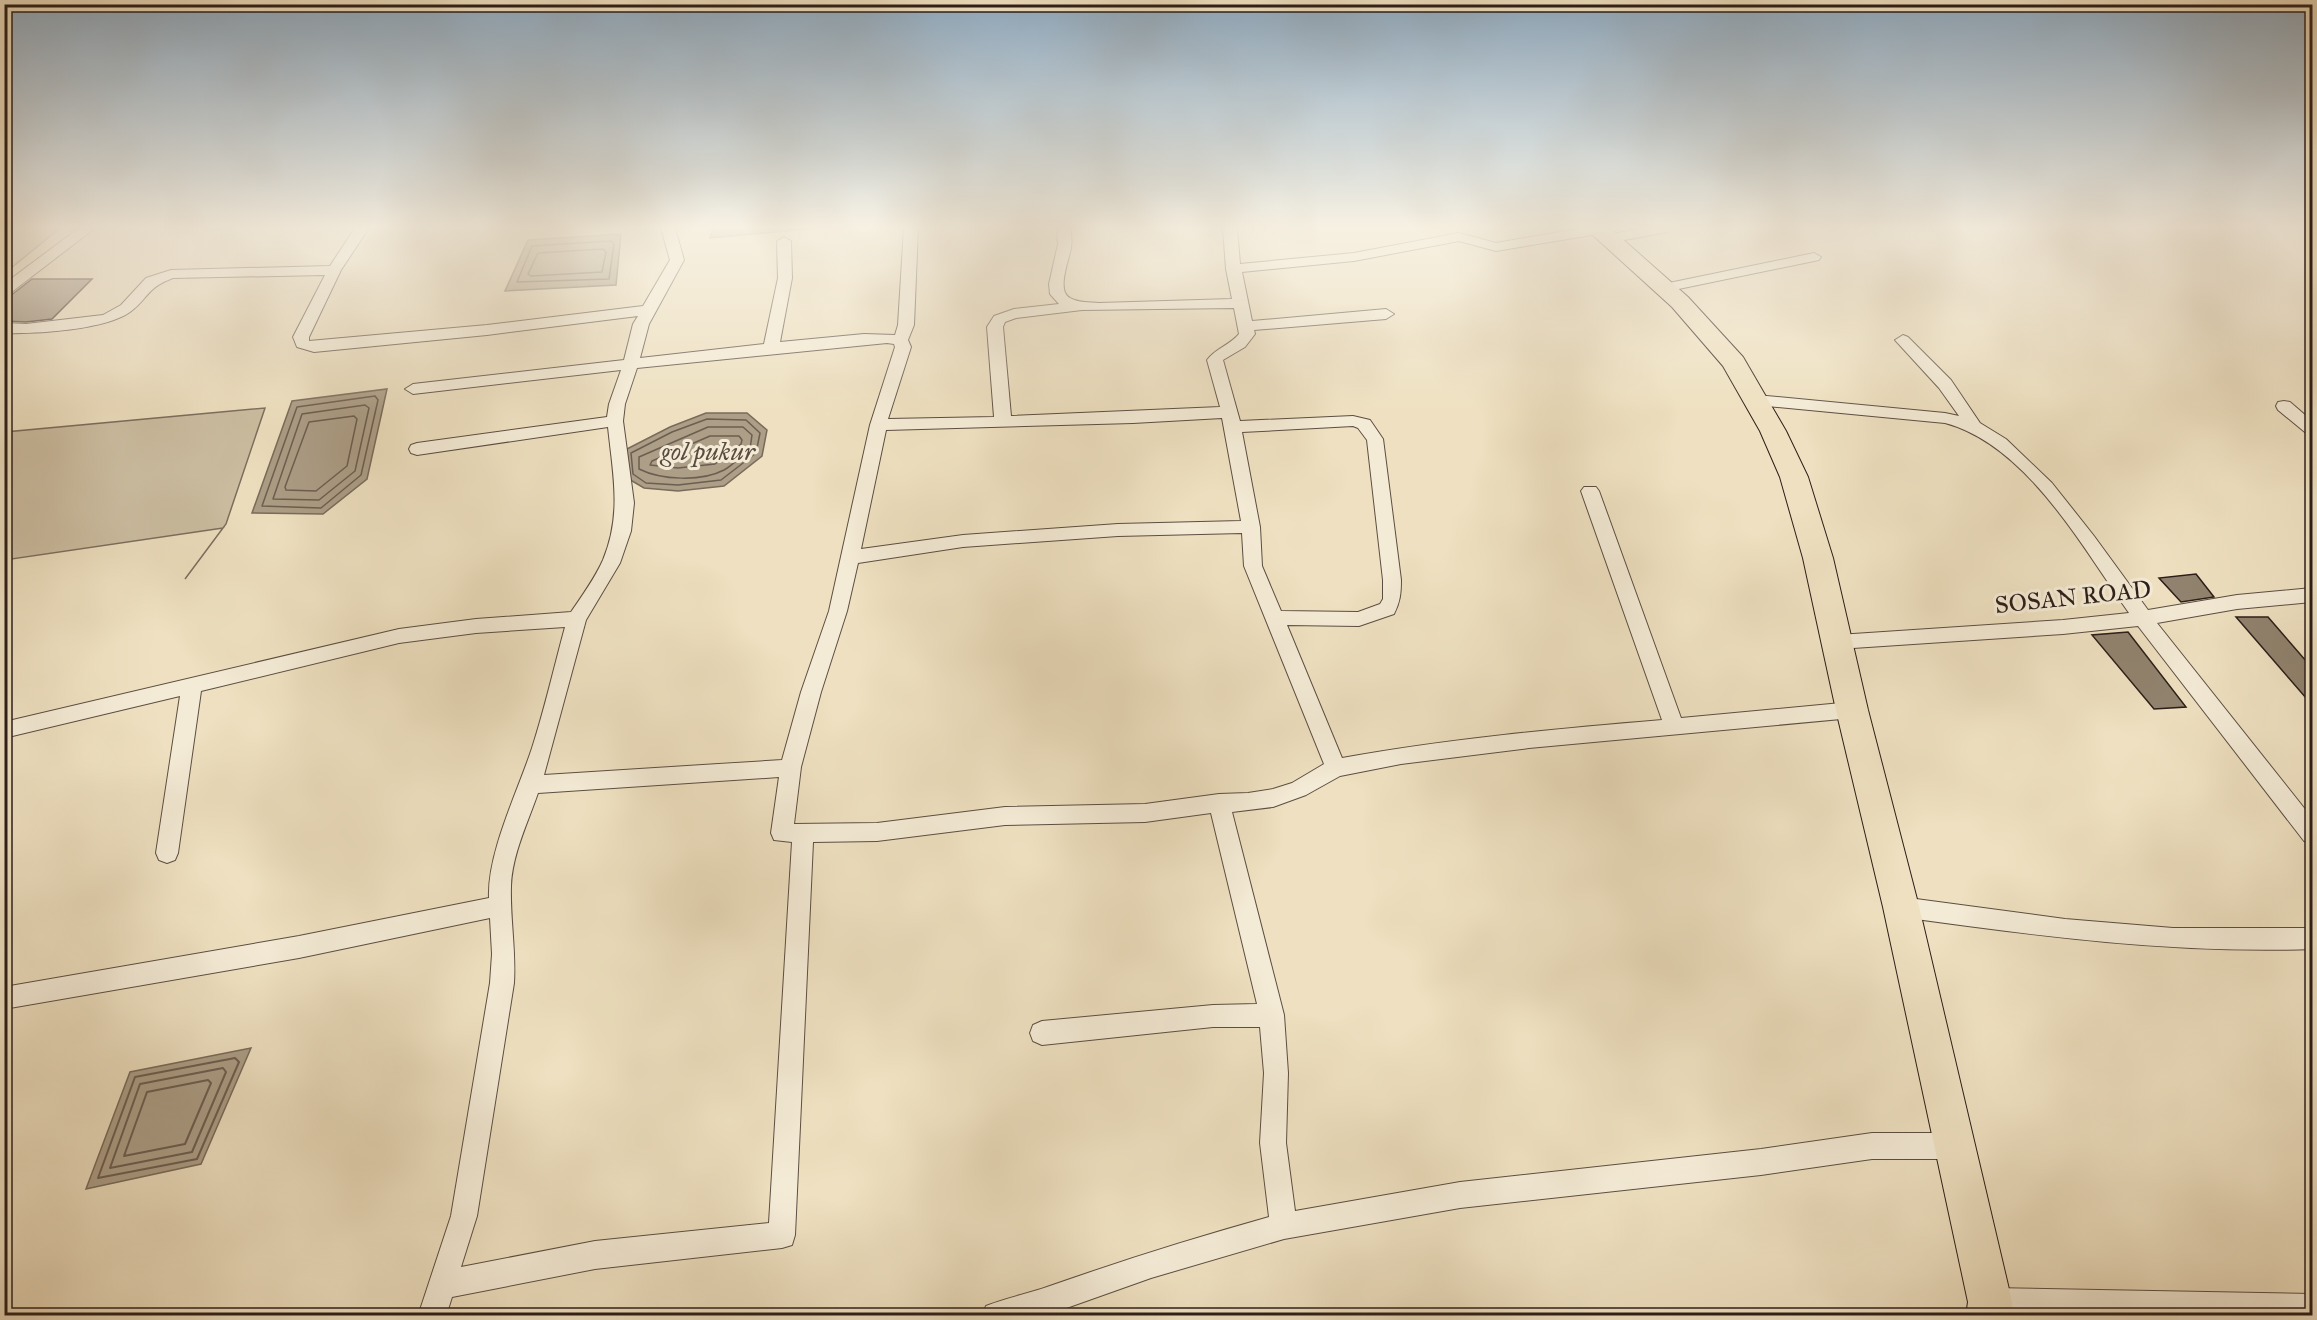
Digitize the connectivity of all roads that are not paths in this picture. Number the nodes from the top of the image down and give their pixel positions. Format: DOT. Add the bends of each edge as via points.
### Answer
graph roads {
  1 [pos="142,290"];
  2 [pos="324,290"];
  3 [pos="661,290"];
  4 [pos="783,290"];
  5 [pos="908,290"];
  6 [pos="1055,290"];
  7 [pos="1237,290"];
  8 [pos="1666,290"];
  9 [pos="1240,303"];
  10 [pos="1077,307"];
  11 [pos="650,310"];
  12 [pos="1386,314"];
  13 [pos="1246,326"];
  14 [pos="4,328"];
  15 [pos="900,340"];
  16 [pos="1903,340"];
  17 [pos="771,348"];
  18 [pos="631,364"];
  19 [pos="413,389"];
  20 [pos="1756,400"];
  21 [pos="2284,406"];
  22 [pos="1231,419"];
  23 [pos="615,421"];
  24 [pos="1003,422"];
  25 [pos="878,425"];
  26 [pos="1974,426"];
  27 [pos="2313,429"];
  28 [pos="417,449"];
  29 [pos="1590,492"];
  30 [pos="1251,527"];
  31 [pos="851,557"];
  32 [pos="2313,596"];
  33 [pos="1275,618"];
  34 [pos="2142,618"];
  35 [pos="578,619"];
  36 [pos="1838,642"];
  37 [pos="192,685"];
  38 [pos="1852,710"];
  39 [pos="1674,726"];
  40 [pos="4,730"];
  41 [pos="1336,768"];
  42 [pos="790,769"];
  43 [pos="530,785"];
  44 [pos="1219,802"];
  45 [pos="803,832"];
  46 [pos="2313,834"];
  47 [pos="167,854"];
  48 [pos="499,906"];
  49 [pos="1901,907"];
  50 [pos="2313,939"];
  51 [pos="4,998"];
  52 [pos="1270,1015"];
  53 [pos="1042,1033"];
  54 [pos="1955,1146"];
  55 [pos="1284,1226"];
  56 [pos="442,1285"];
  57 [pos="2313,1308"];
  58 [pos="1989,1309"];
  59 [pos="432,1316"];
  60 [pos="996,1316"];
  1 -- 14 [label="street" via="126,308 107,319"];
  2 -- 11 [label="street" via="301,337 302,344 314,347"];
  3 -- 11 [label="street"];
  4 -- 17 [label="street"];
  5 -- 15 [label="street" via="906,324"];
  6 -- 10 [label="street" via="1065,303"];
  7 -- 9 [label="street"];
  8 -- 20 [label="main road" via="1711,333"];
  9 -- 10 [label="street"];
  9 -- 13 [label="street"];
  10 -- 24 [label="street" via="999,319 994,327"];
  11 -- 18 [label="street" via="637,337"];
  12 -- 13 [label="street"];
  13 -- 22 [label="street" via="1242,342 1215,360"];
  15 -- 17 [label="street" via="864,339"];
  15 -- 25 [label="street" via="903,347"];
  16 -- 26 [label="street" via="1944,384"];
  17 -- 18 [label="street"];
  18 -- 19 [label="street"];
  18 -- 23 [label="street" via="616,404"];
  20 -- 26 [label="street" via="1927,416"];
  20 -- 36 [label="main road" via="1794,477"];
  21 -- 27 [label="street"];
  22 -- 24 [label="street"];
  22 -- 30 [label="street"];
  22 -- 33 [label="street" via="1353,421 1364,424 1375,439 1392,580 1392,599 1387,609 1359,619"];
  23 -- 28 [label="street"];
  23 -- 35 [label="street" via="625,503 622,531 611,563"];
  24 -- 25 [label="street"];
  25 -- 31 [label="street"];
  26 -- 34 [label="street" via="2000,442 2048,489"];
  29 -- 39 [label="street"];
  30 -- 31 [label="street" via="992,538"];
  30 -- 33 [label="street" via="1253,566"];
  31 -- 42 [label="street"];
  32 -- 34 [label="street, SOSAN ROAD" via="2237,602"];
  33 -- 41 [label="street"];
  34 -- 36 [label="street, SOSAN ROAD"];
  34 -- 46 [label="street"];
  35 -- 37 [label="street" via="399,636"];
  35 -- 43 [label="street"];
  36 -- 38 [label="main road"];
  37 -- 40 [label="street"];
  37 -- 47 [label="street"];
  38 -- 39 [label="street"];
  38 -- 49 [label="main road"];
  39 -- 41 [label="street" via="1456,748"];
  41 -- 44 [label="street" via="1299,789 1273,798"];
  42 -- 43 [label="street"];
  42 -- 45 [label="street" via="782,832"];
  43 -- 48 [label="street" via="507,852"];
  44 -- 45 [label="street" via="1145,813 1005,816 877,832"];
  44 -- 52 [label="street"];
  45 -- 56 [label="street" via="782,1235 596,1255"];
  48 -- 51 [label="street" via="299,947"];
  48 -- 56 [label="street" via="504,954 490,1066 464,1216"];
  49 -- 50 [label="street" via="2089,931 2184,938"];
  49 -- 54 [label="main road"];
  52 -- 53 [label="street" via="1213,1016"];
  52 -- 55 [label="street" via="1276,1073 1273,1143"];
  54 -- 55 [label="street" via="1872,1146 1460,1195"];
  54 -- 58 [label="main road"];
  55 -- 60 [label="street" via="1151,1264"];
  56 -- 59 [label="street"];
  57 -- 58 [label="street"];
}
